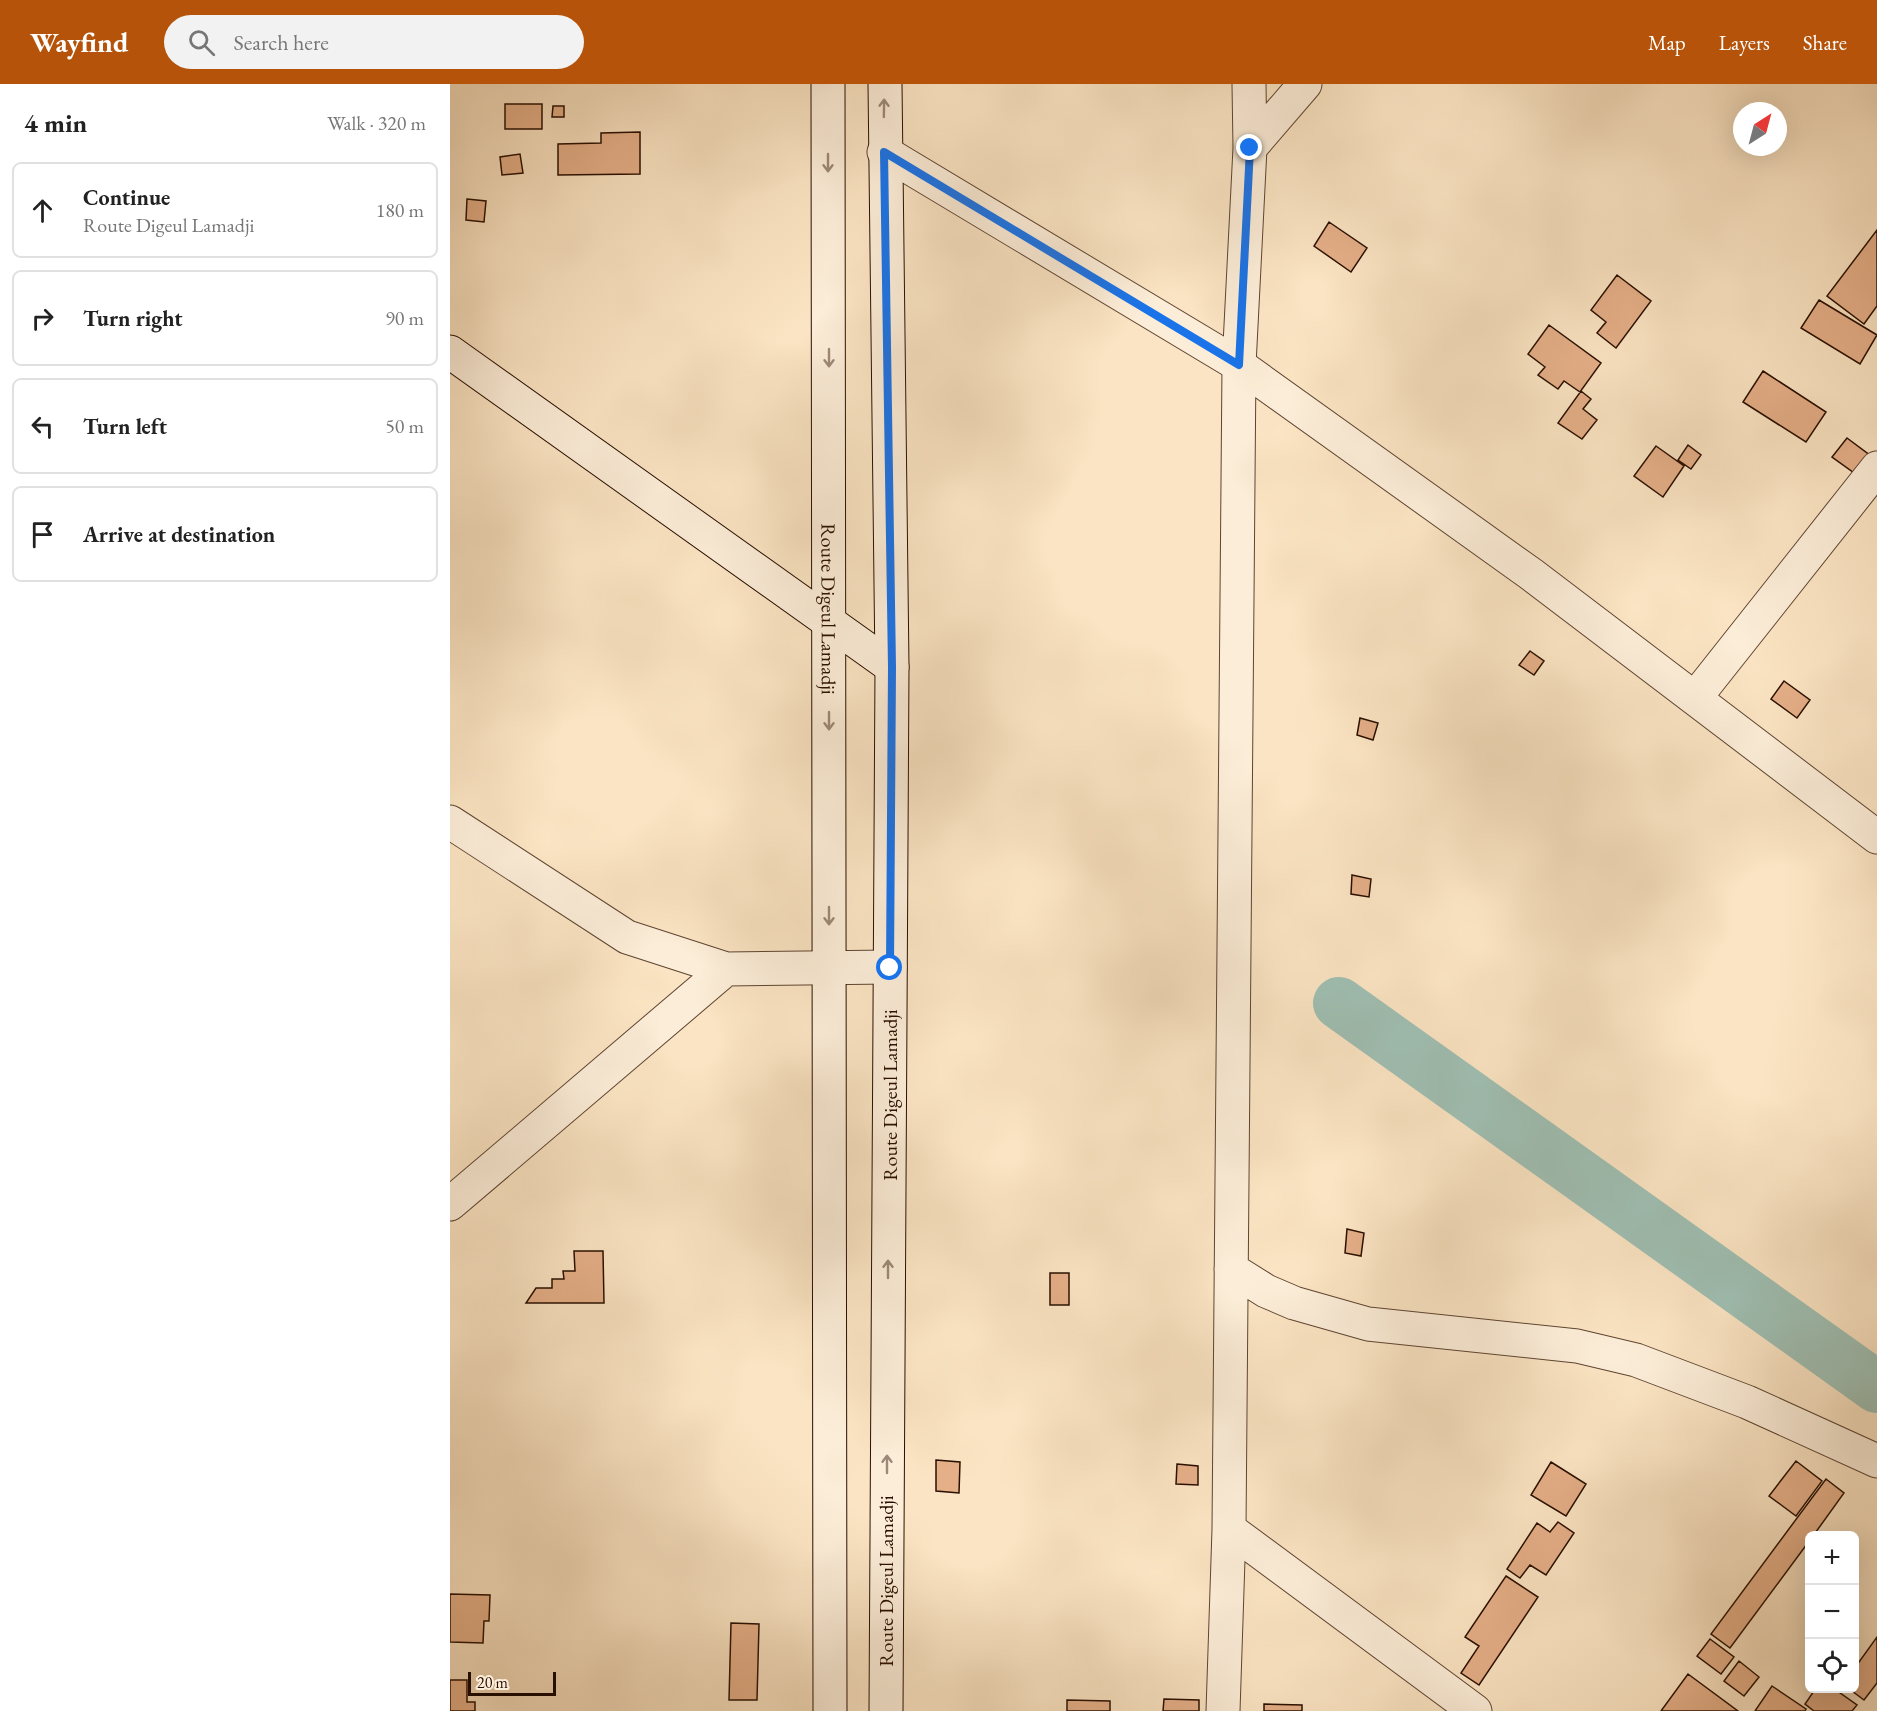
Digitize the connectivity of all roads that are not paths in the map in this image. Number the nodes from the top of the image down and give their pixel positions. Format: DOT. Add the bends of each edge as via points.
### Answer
graph roads {
  1 [pos="828,84"];
  2 [pos="885,84"];
  3 [pos="1249,84"];
  4 [pos="1305,84"];
  5 [pos="1250,148"];
  6 [pos="884,152"];
  7 [pos="450,352"];
  8 [pos="1239,365"];
  9 [pos="1877,468"];
  10 [pos="829,622"];
  11 [pos="892,667"];
  12 [pos="1695,698"];
  13 [pos="450,822"];
  14 [pos="1877,837"];
  15 [pos="829,968"];
  16 [pos="890,968"];
  17 [pos="726,969"];
  18 [pos="450,1204"];
  19 [pos="1232,1269"];
  20 [pos="1877,1461"];
  21 [pos="1228,1529"];
  22 [pos="830,1711"];
  23 [pos="886,1711"];
  24 [pos="1223,1711"];
  25 [pos="1475,1711"];
  1 -- 10 [label="street, Route Digeul Lamadji, one-way"];
  6 -- 2 [label="street, Route Digeul Lamadji, one-way"];
  3 -- 5 [label="street"];
  4 -- 5 [label="street"];
  5 -- 8 [label="street"];
  6 -- 8 [label="street"];
  6 -- 11 [label="street, Route Digeul Lamadji"];
  7 -- 10 [label="street"];
  8 -- 12 [label="street" via="1531,574"];
  8 -- 19 [label="street"];
  9 -- 12 [label="street"];
  10 -- 11 [label="street"];
  10 -- 15 [label="street, Route Digeul Lamadji, one-way"];
  11 -- 16 [label="street, Route Digeul Lamadji"];
  12 -- 14 [label="street"];
  13 -- 17 [label="street" via="627,937"];
  15 -- 16 [label="street"];
  15 -- 17 [label="street"];
  15 -- 22 [label="street, Route Digeul Lamadji"];
  23 -- 16 [label="street, Route Digeul Lamadji, one-way"];
  17 -- 18 [label="street"];
  19 -- 20 [label="street" via="1294,1303 1368,1324 1577,1346 1636,1360 1747,1402"];
  19 -- 21 [label="street"];
  21 -- 24 [label="street"];
  21 -- 25 [label="street"];
}
